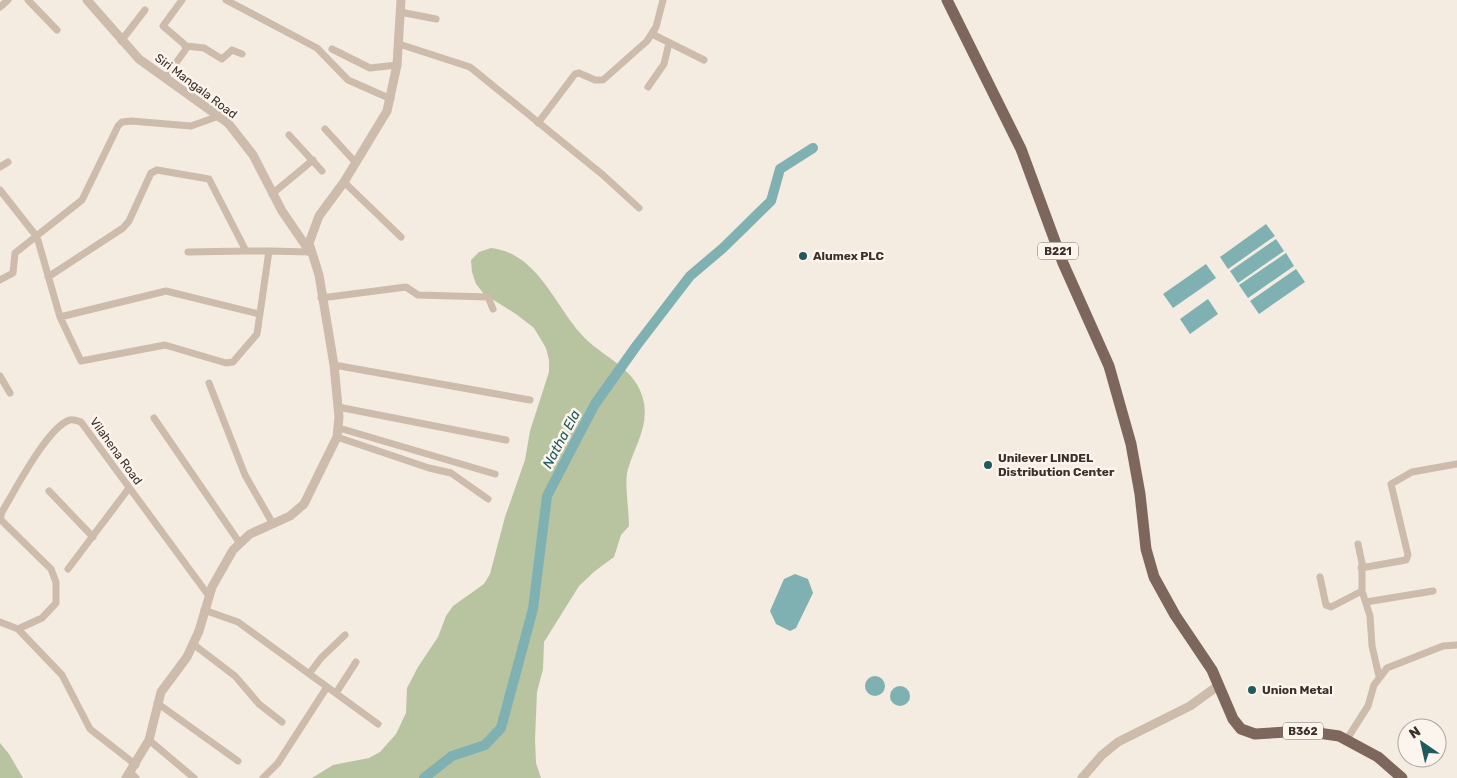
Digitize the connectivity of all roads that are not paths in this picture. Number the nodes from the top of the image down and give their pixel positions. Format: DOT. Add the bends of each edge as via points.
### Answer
graph roads {
  1 [pos="8,0"];
  2 [pos="28,0"];
  3 [pos="87,0"];
  4 [pos="182,0"];
  5 [pos="226,0"];
  6 [pos="664,0"];
  7 [pos="947,0"];
  8 [pos="398,4"];
  9 [pos="0,8"];
  10 [pos="145,10"];
  11 [pos="436,19"];
  12 [pos="57,30"];
  13 [pos="652,34"];
  14 [pos="121,41"];
  15 [pos="669,43"];
  16 [pos="399,44"];
  17 [pos="186,46"];
  18 [pos="332,49"];
  19 [pos="242,54"];
  20 [pos="704,60"];
  21 [pos="397,65"];
  22 [pos="165,78"];
  23 [pos="648,87"];
  24 [pos="391,99"];
  25 [pos="219,116"];
  26 [pos="538,123"];
  27 [pos="326,129"];
  28 [pos="288,135"];
  29 [pos="313,160"];
  30 [pos="8,162"];
  31 [pos="356,163"];
  32 [pos="0,167"];
  33 [pos="322,171"];
  34 [pos="344,182"];
  35 [pos="0,190"];
  36 [pos="272,194"];
  37 [pos="639,208"];
  38 [pos="37,237"];
  39 [pos="401,238"];
  40 [pos="246,251"];
  41 [pos="269,251"];
  42 [pos="188,252"];
  43 [pos="311,252"];
  44 [pos="48,277"];
  45 [pos="0,280"];
  46 [pos="321,298"];
  47 [pos="493,309"];
  48 [pos="260,314"];
  49 [pos="60,317"];
  50 [pos="334,365"];
  51 [pos="0,376"];
  52 [pos="209,383"];
  53 [pos="10,393"];
  54 [pos="530,400"];
  55 [pos="338,407"];
  56 [pos="154,418"];
  57 [pos="338,433"];
  58 [pos="506,440"];
  59 [pos="1457,464"];
  60 [pos="495,474"];
  61 [pos="129,488"];
  62 [pos="49,491"];
  63 [pos="488,499"];
  64 [pos="273,524"];
  65 [pos="93,536"];
  66 [pos="239,542"];
  67 [pos="1358,544"];
  68 [pos="1361,568"];
  69 [pos="68,569"];
  70 [pos="1320,577"];
  71 [pos="1362,591"];
  72 [pos="1433,591"];
  73 [pos="209,596"];
  74 [pos="1366,602"];
  75 [pos="204,610"];
  76 [pos="0,622"];
  77 [pos="18,629"];
  78 [pos="346,635"];
  79 [pos="193,644"];
  80 [pos="1457,644"];
  81 [pos="356,662"];
  82 [pos="309,674"];
  83 [pos="1379,676"];
  84 [pos="1219,685"];
  85 [pos="327,687"];
  86 [pos="336,694"];
  87 [pos="157,703"];
  88 [pos="282,722"];
  89 [pos="378,724"];
  90 [pos="1347,739"];
  91 [pos="148,740"];
  92 [pos="238,761"];
  93 [pos="132,773"];
  94 [pos="194,778"];
  95 [pos="262,778"];
  96 [pos="1082,778"];
  97 [pos="1402,778"];
  1 -- 9 [label="street"];
  2 -- 12 [label="street"];
  3 -- 14 [label="street, Siri Mangala Road"];
  4 -- 17 [label="street" via="163,26"];
  5 -- 24 [label="street" via="317,48 348,80"];
  6 -- 13 [label="street"];
  7 -- 84 [label="main road, B221" via="1021,148 1063,263 1109,366 1131,444 1146,549 1154,577"];
  8 -- 11 [label="street"];
  8 -- 16 [label="street"];
  10 -- 14 [label="street"];
  13 -- 15 [label="street"];
  13 -- 26 [label="street" via="603,80 579,72 575,74"];
  14 -- 22 [label="street, Siri Mangala Road"];
  15 -- 20 [label="street"];
  15 -- 23 [label="street" via="664,64"];
  16 -- 21 [label="street"];
  16 -- 26 [label="street" via="470,67"];
  17 -- 19 [label="street" via="204,48 222,59 232,50"];
  17 -- 22 [label="street"];
  18 -- 21 [label="street" via="370,68"];
  21 -- 24 [label="street"];
  22 -- 25 [label="street, Siri Mangala Road"];
  24 -- 31 [label="street"];
  25 -- 36 [label="street, Siri Mangala Road" via="254,155"];
  25 -- 38 [label="street" via="191,126 122,122 82,200"];
  26 -- 37 [label="street"];
  27 -- 31 [label="street"];
  28 -- 29 [label="street"];
  29 -- 33 [label="street"];
  29 -- 36 [label="street"];
  30 -- 32 [label="street"];
  31 -- 34 [label="street"];
  34 -- 39 [label="street"];
  34 -- 43 [label="street" via="315,224 309,243"];
  35 -- 38 [label="street"];
  36 -- 43 [label="street, Siri Mangala Road"];
  38 -- 44 [label="street"];
  38 -- 45 [label="street" via="15,253 13,273"];
  40 -- 41 [label="street"];
  40 -- 42 [label="street"];
  40 -- 44 [label="street" via="209,179 157,170 151,173 123,228"];
  41 -- 43 [label="street"];
  41 -- 48 [label="street"];
  43 -- 46 [label="street" via="319,275"];
  44 -- 49 [label="street"];
  46 -- 47 [label="street" via="406,287 418,295 488,297"];
  46 -- 50 [label="street"];
  48 -- 49 [label="street" via="166,291"];
  48 -- 49 [label="street" via="257,334 239,357 226,363 165,345 81,361"];
  50 -- 54 [label="street"];
  50 -- 55 [label="street"];
  51 -- 53 [label="street"];
  52 -- 64 [label="street" via="244,475"];
  55 -- 57 [label="street"];
  55 -- 58 [label="street"];
  56 -- 66 [label="street"];
  57 -- 60 [label="street"];
  57 -- 63 [label="street" via="429,468 451,473"];
  57 -- 64 [label="street" via="304,504"];
  59 -- 68 [label="street" via="1412,472 1391,484 1408,555 1406,560"];
  61 -- 65 [label="street"];
  61 -- 73 [label="street, Vilahena Road"];
  61 -- 77 [label="street, Vilahena Road" via="81,422 70,420 61,425 42,445 0,519 51,569 56,582 56,603 42,618"];
  62 -- 65 [label="street"];
  64 -- 66 [label="street"];
  65 -- 69 [label="street"];
  66 -- 73 [label="street"];
  67 -- 68 [label="street"];
  68 -- 71 [label="street"];
  70 -- 71 [label="street" via="1326,605 1331,607"];
  71 -- 74 [label="street"];
  72 -- 74 [label="street"];
  73 -- 75 [label="street"];
  74 -- 83 [label="street"];
  75 -- 79 [label="street"];
  75 -- 82 [label="street" via="238,622"];
  76 -- 77 [label="street"];
  77 -- 93 [label="street" via="62,676 90,729"];
  78 -- 82 [label="street"];
  79 -- 87 [label="street"];
  79 -- 88 [label="street" via="236,676 259,704"];
  80 -- 83 [label="street" via="1443,646 1387,668"];
  81 -- 86 [label="street"];
  82 -- 85 [label="street"];
  83 -- 90 [label="street" via="1368,706"];
  84 -- 90 [label="main road, B362" via="1233,719 1247,732 1265,735 1317,732"];
  84 -- 96 [label="street" via="1190,706 1118,742"];
  85 -- 86 [label="street"];
  85 -- 95 [label="street" via="278,763"];
  86 -- 89 [label="street"];
  87 -- 91 [label="street"];
  87 -- 92 [label="street"];
  90 -- 97 [label="main road, B362" via="1378,757"];
  91 -- 93 [label="street"];
  91 -- 94 [label="street"];
}
